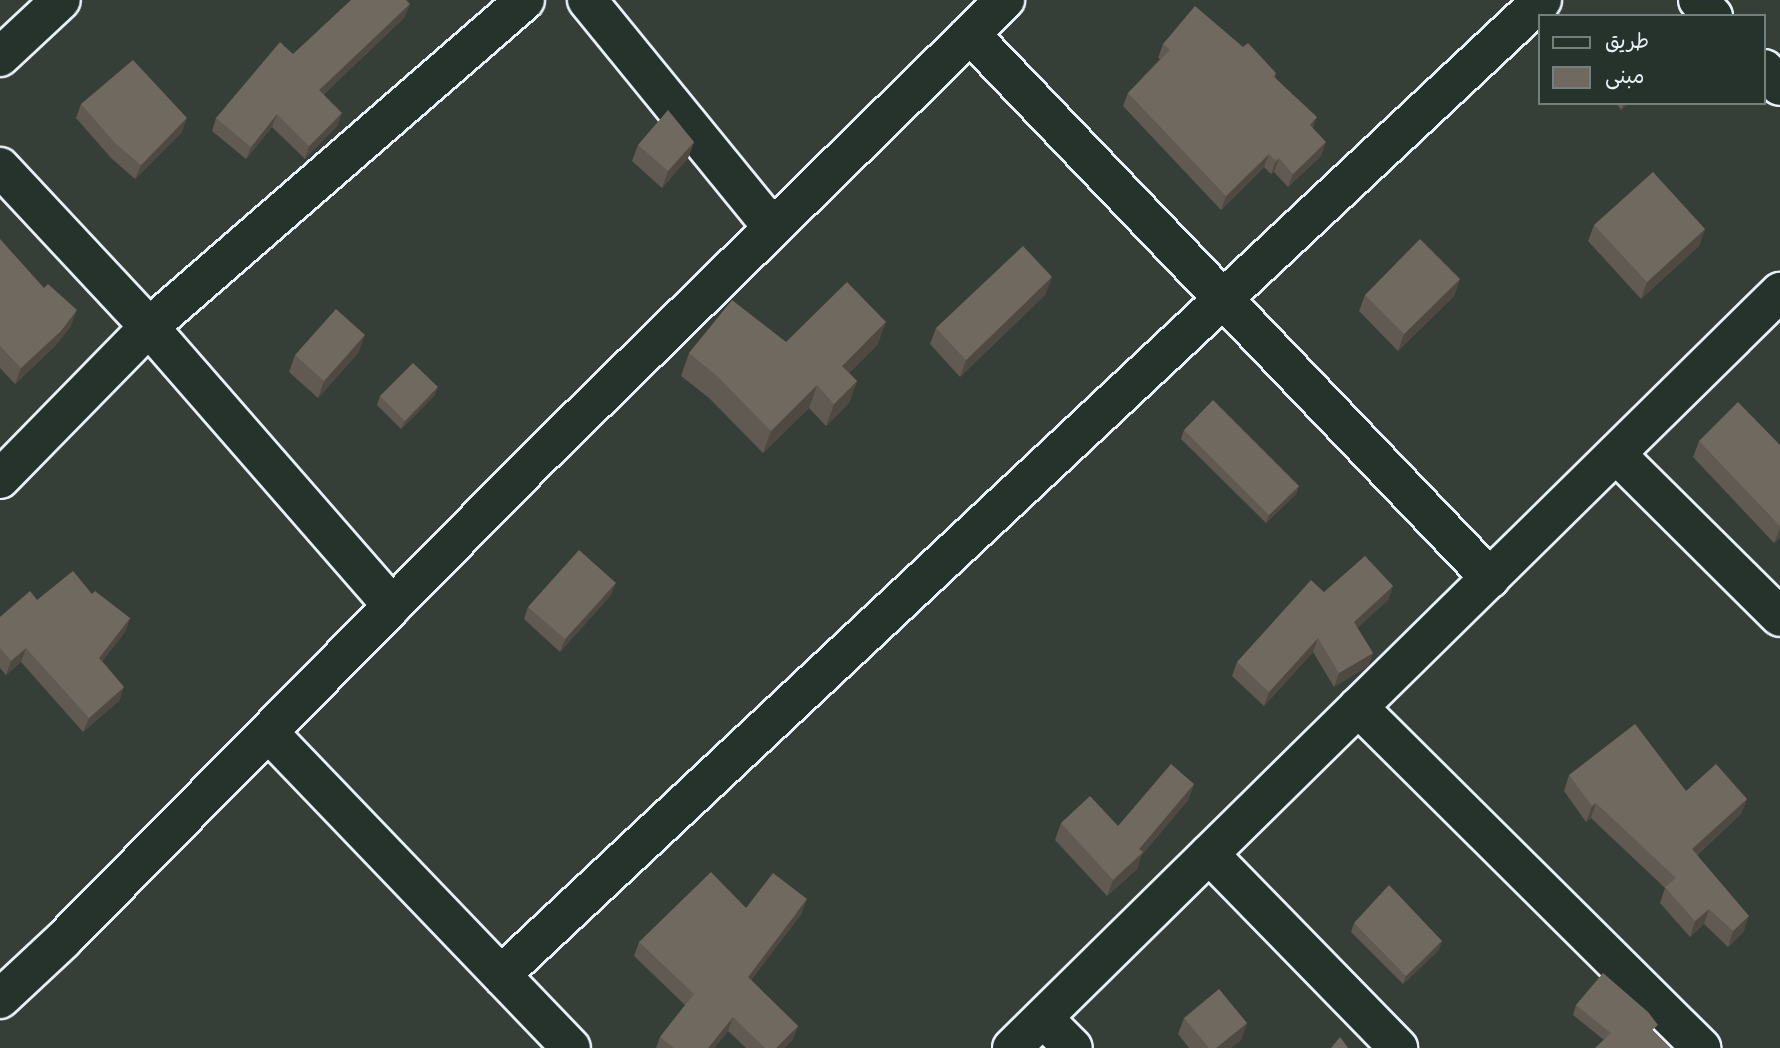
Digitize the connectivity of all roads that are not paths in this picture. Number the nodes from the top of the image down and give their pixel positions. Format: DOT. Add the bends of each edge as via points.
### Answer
graph roads {
  1 [pos="61,0"];
  2 [pos="525,0"];
  3 [pos="587,0"];
  4 [pos="1005,0"];
  5 [pos="1542,0"];
  6 [pos="1698,0"];
  7 [pos="1711,14"];
  8 [pos="970,34"];
  9 [pos="0,57"];
  10 [pos="1766,71"];
  11 [pos="1780,86"];
  12 [pos="0,167"];
  13 [pos="771,226"];
  14 [pos="1780,292"];
  15 [pos="1223,299"];
  16 [pos="149,327"];
  17 [pos="1616,454"];
  18 [pos="0,479"];
  19 [pos="1490,578"];
  20 [pos="392,606"];
  21 [pos="1780,617"];
  22 [pos="1358,707"];
  23 [pos="269,733"];
  24 [pos="1209,854"];
  25 [pos="500,975"];
  26 [pos="0,999"];
  27 [pos="1043,1018"];
  28 [pos="571,1048"];
  29 [pos="1012,1048"];
  30 [pos="1073,1048"];
  31 [pos="1398,1048"];
  32 [pos="1701,1048"];
  1 -- 9 [label="street"];
  2 -- 16 [label="street"];
  3 -- 13 [label="street"];
  4 -- 8 [label="street"];
  5 -- 15 [label="street"];
  6 -- 7 [label="street"];
  8 -- 13 [label="street"];
  8 -- 15 [label="street"];
  10 -- 11 [label="street"];
  12 -- 16 [label="street"];
  13 -- 20 [label="street"];
  14 -- 17 [label="street"];
  15 -- 19 [label="street"];
  15 -- 25 [label="street"];
  16 -- 18 [label="street"];
  16 -- 20 [label="street"];
  17 -- 19 [label="street"];
  17 -- 21 [label="street"];
  19 -- 22 [label="street"];
  20 -- 23 [label="street"];
  22 -- 24 [label="street"];
  22 -- 32 [label="street"];
  23 -- 25 [label="street"];
  23 -- 26 [label="street"];
  24 -- 27 [label="street"];
  24 -- 31 [label="street"];
  25 -- 28 [label="street"];
  27 -- 29 [label="street"];
  27 -- 30 [label="street"];
}
